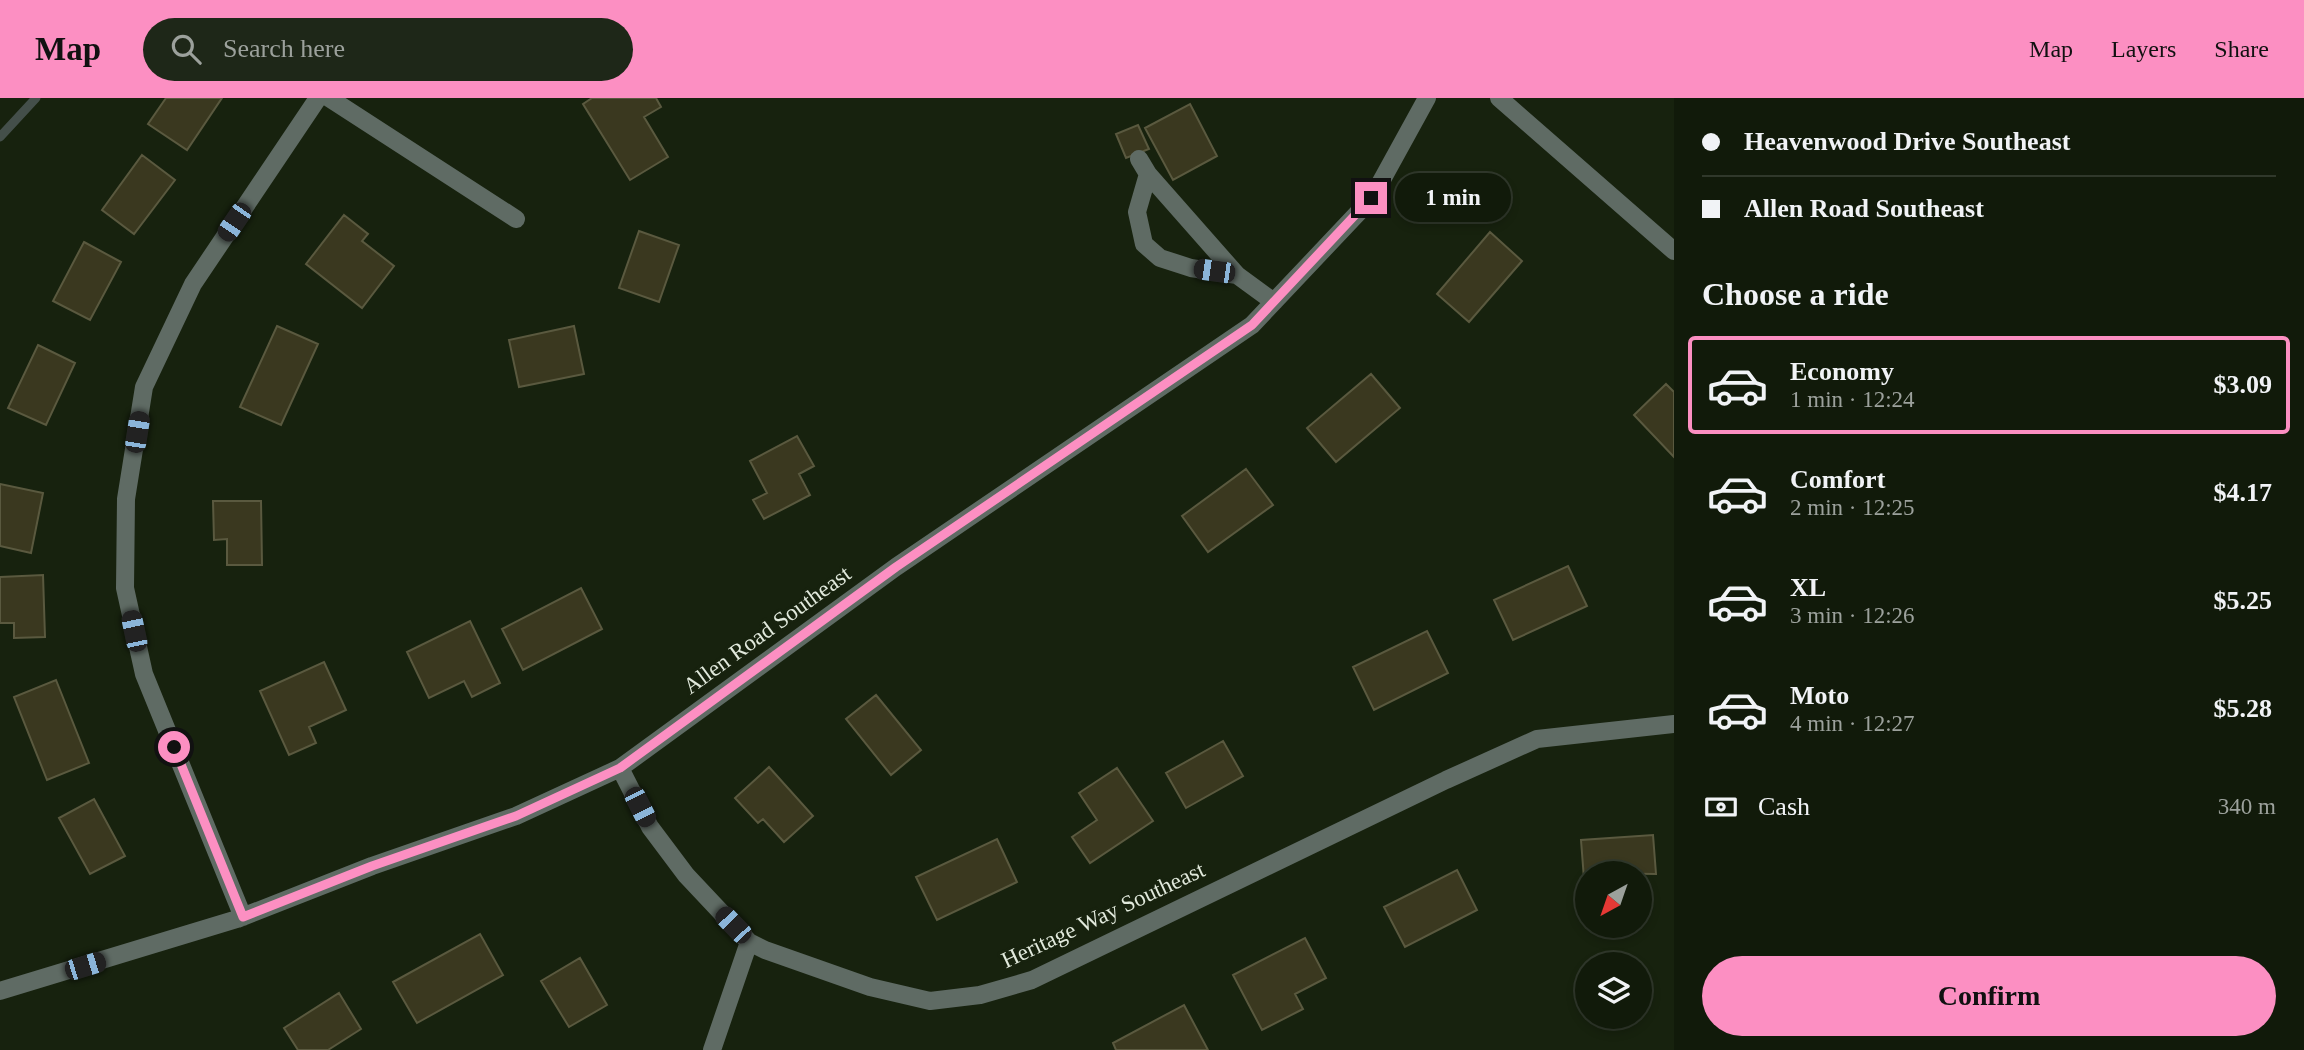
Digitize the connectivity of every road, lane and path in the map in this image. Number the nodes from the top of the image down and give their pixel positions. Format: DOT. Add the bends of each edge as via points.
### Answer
graph roads {
  1 [pos="318,98"];
  2 [pos="329,98"];
  3 [pos="1426,98"];
  4 [pos="1499,98"];
  5 [pos="516,219"];
  6 [pos="1674,251"];
  7 [pos="1237,275"];
  8 [pos="1274,302"];
  9 [pos="1674,724"];
  10 [pos="620,768"];
  11 [pos="243,917"];
  12 [pos="749,942"];
  13 [pos="0,991"];
  14 [pos="712,1050"];
  1 -- 11 [label="street" via="193,284 144,387 126,499 125,589 144,674"];
  2 -- 5 [label="street"];
  3 -- 8 [label="street, Allen Road Southeast" via="1371,198"];
  4 -- 6 [label="street"];
  7 -- 7 [label="street" via="1160,258 1144,244 1137,212 1144,167"];
  7 -- 8 [label="street"];
  8 -- 10 [label="street, Allen Road Southeast" via="1252,325 896,567"];
  9 -- 12 [label="street, Heritage Way Southeast" via="1537,739 1032,980 979,995 930,1001 882,990"];
  10 -- 11 [label="street, Allen Road Southeast" via="516,816"];
  10 -- 12 [label="street, Heritage Way Southeast" via="650,827 686,875"];
  11 -- 13 [label="street, Allen Road Southeast"];
  12 -- 14 [label="street"];
}
